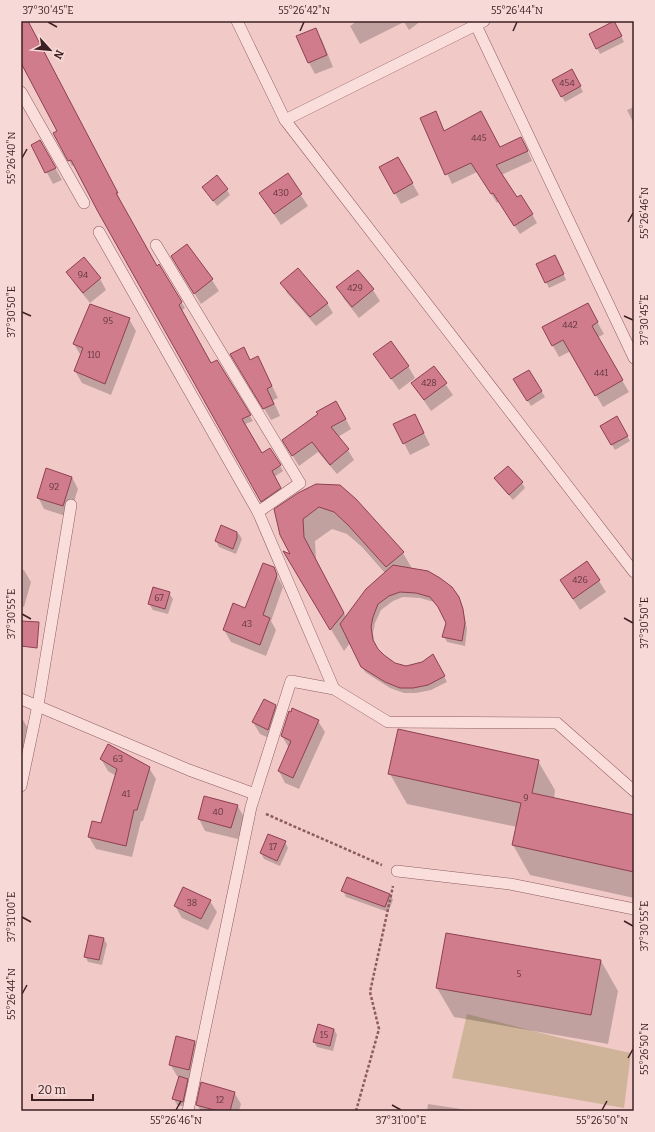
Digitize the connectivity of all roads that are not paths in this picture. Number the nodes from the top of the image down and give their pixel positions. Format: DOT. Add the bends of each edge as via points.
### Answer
graph roads {
  1 [pos="237,21"];
  2 [pos="478,22"];
  3 [pos="21,92"];
  4 [pos="285,120"];
  5 [pos="84,204"];
  6 [pos="99,232"];
  7 [pos="156,245"];
  8 [pos="634,358"];
  9 [pos="71,505"];
  10 [pos="258,512"];
  11 [pos="634,572"];
  12 [pos="334,689"];
  13 [pos="21,699"];
  14 [pos="38,705"];
  15 [pos="21,786"];
  16 [pos="634,791"];
  17 [pos="255,794"];
  18 [pos="396,871"];
  19 [pos="634,909"];
  20 [pos="188,1111"];
  1 -- 4 [label="lane"];
  2 -- 4 [label="lane"];
  2 -- 8 [label="lane"];
  3 -- 5 [label="lane"];
  4 -- 11 [label="lane"];
  6 -- 10 [label="lane"];
  7 -- 10 [label="lane" via="300,484"];
  9 -- 14 [label="lane"];
  10 -- 12 [label="lane"];
  12 -- 16 [label="lane" via="388,722 557,723"];
  12 -- 17 [label="lane" via="291,681"];
  13 -- 14 [label="lane"];
  14 -- 15 [label="lane"];
  14 -- 17 [label="lane" via="190,770"];
  17 -- 20 [label="lane"];
  18 -- 19 [label="lane" via="510,884"];
}
